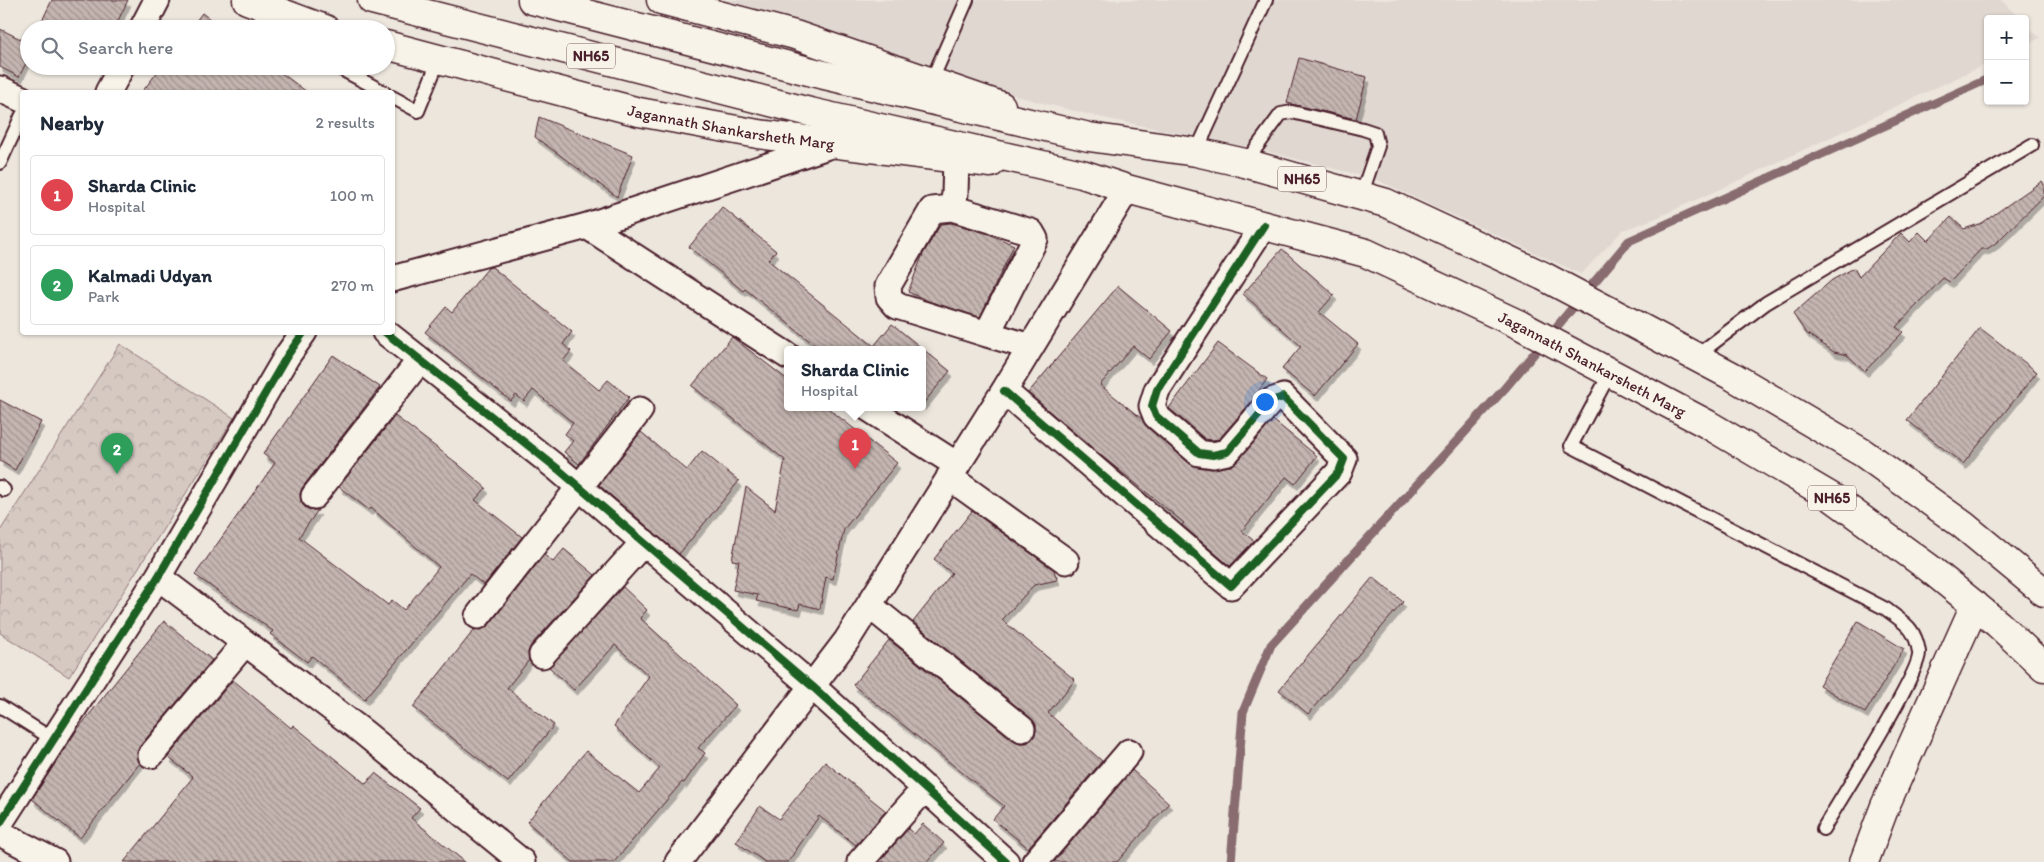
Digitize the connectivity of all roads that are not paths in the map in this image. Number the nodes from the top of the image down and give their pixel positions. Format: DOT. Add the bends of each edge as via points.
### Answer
graph roads {
  1 [pos="157,0"];
  2 [pos="247,0"];
  3 [pos="372,0"];
  4 [pos="532,0"];
  5 [pos="661,0"];
  6 [pos="967,0"];
  7 [pos="1261,1"];
  8 [pos="147,20"];
  9 [pos="301,20"];
  10 [pos="395,47"];
  11 [pos="439,59"];
  12 [pos="117,75"];
  13 [pos="352,75"];
  14 [pos="931,82"];
  15 [pos="0,90"];
  16 [pos="109,90"];
  17 [pos="380,90"];
  18 [pos="20,98"];
  19 [pos="395,99"];
  20 [pos="20,120"];
  21 [pos="1089,136"];
  22 [pos="834,144"];
  23 [pos="2032,145"];
  24 [pos="1196,152"];
  25 [pos="956,159"];
  26 [pos="0,163"];
  27 [pos="1244,163"];
  28 [pos="1082,174"];
  29 [pos="1127,189"];
  30 [pos="1361,196"];
  31 [pos="952,208"];
  32 [pos="1264,225"];
  33 [pos="587,226"];
  34 [pos="395,277"];
  35 [pos="987,334"];
  36 [pos="302,335"];
  37 [pos="389,335"];
  38 [pos="1031,347"];
  39 [pos="784,353"];
  40 [pos="1696,356"];
  41 [pos="420,360"];
  42 [pos="1602,369"];
  43 [pos="1004,391"];
  44 [pos="640,410"];
  45 [pos="872,411"];
  46 [pos="953,471"];
  47 [pos="580,487"];
  48 [pos="314,496"];
  49 [pos="644,542"];
  50 [pos="1066,562"];
  51 [pos="158,577"];
  52 [pos="2044,592"];
  53 [pos="1975,604"];
  54 [pos="869,605"];
  55 [pos="478,616"];
  56 [pos="245,643"];
  57 [pos="542,655"];
  58 [pos="2044,667"];
  59 [pos="813,687"];
  60 [pos="0,706"];
  61 [pos="1022,729"];
  62 [pos="54,740"];
  63 [pos="1129,752"];
  64 [pos="151,756"];
  65 [pos="925,788"];
  66 [pos="0,823"];
  67 [pos="1823,828"];
  68 [pos="0,833"];
  69 [pos="55,862"];
  70 [pos="522,862"];
  71 [pos="678,862"];
  72 [pos="860,862"];
  73 [pos="1006,862"];
  74 [pos="1035,862"];
  75 [pos="1864,862"];
  1 -- 8 [label="street"];
  2 -- 9 [label="main road"];
  3 -- 28 [label="main road, Jagannath Shankarsheth Marg / NH65" via="810,112"];
  4 -- 21 [label="main road, NH65" via="820,74"];
  5 -- 14 [label="main road" via="796,35"];
  6 -- 14 [label="lane"];
  7 -- 24 [label="lane"];
  10 -- 11 [label="main road, Jagannath Shankarsheth Marg"];
  11 -- 19 [label="lane" via="418,111"];
  11 -- 22 [label="main road, Jagannath Shankarsheth Marg" via="639,112"];
  12 -- 16 [label="street"];
  13 -- 17 [label="lane"];
  14 -- 21 [label="main road"];
  15 -- 18 [label="street"];
  20 -- 26 [label="lane"];
  21 -- 24 [label="main road, NH65"];
  22 -- 25 [label="main road, Jagannath Shankarsheth Marg"];
  22 -- 33 [label="street"];
  23 -- 40 [label="lane" via="1766,303"];
  24 -- 27 [label="main road, NH65"];
  25 -- 28 [label="main road, Jagannath Shankarsheth Marg"];
  25 -- 31 [label="street"];
  27 -- 30 [label="main road, NH65"];
  27 -- 30 [label="lane" via="1281,114 1292,112 1363,129 1374,133 1378,146"];
  28 -- 29 [label="main road, Jagannath Shankarsheth Marg / NH65"];
  29 -- 32 [label="main road, Jagannath Shankarsheth Marg / NH65"];
  29 -- 38 [label="street"];
  30 -- 40 [label="main road, NH65" via="1386,203 1543,276"];
  31 -- 35 [label="street" via="1031,232 1035,239"];
  31 -- 35 [label="street" via="932,210 888,286 889,297 897,306"];
  32 -- 42 [label="main road, Jagannath Shankarsheth Marg / NH65" via="1366,253 1520,325"];
  32 -- 43 [label="street" via="1157,390 1152,406 1156,416 1199,453 1213,455 1227,452 1271,401 1283,397 1344,460 1339,472 1231,586"];
  33 -- 34 [label="street"];
  33 -- 39 [label="street"];
  35 -- 38 [label="street"];
  36 -- 51 [label="street"];
  37 -- 41 [label="street"];
  38 -- 43 [label="street"];
  40 -- 52 [label="main road, NH65" via="1863,453 1962,524"];
  41 -- 47 [label="street"];
  41 -- 48 [label="street"];
  42 -- 53 [label="main road, Jagannath Shankarsheth Marg / NH65" via="1706,424 1833,498"];
  42 -- 67 [label="lane" via="1571,446 1886,610 1914,632 1920,655 1909,683"];
  43 -- 46 [label="street"];
  44 -- 47 [label="street"];
  45 -- 46 [label="street"];
  46 -- 50 [label="street"];
  46 -- 54 [label="street"];
  47 -- 49 [label="street"];
  47 -- 55 [label="street"];
  49 -- 57 [label="street"];
  49 -- 59 [label="street"];
  51 -- 56 [label="street"];
  51 -- 62 [label="street"];
  53 -- 58 [label="main road, Jagannath Shankarsheth Marg / NH65"];
  53 -- 75 [label="main road" via="1885,806"];
  54 -- 59 [label="street"];
  54 -- 61 [label="street"];
  56 -- 64 [label="street"];
  56 -- 70 [label="street" via="363,732"];
  59 -- 65 [label="street"];
  59 -- 71 [label="street"];
  60 -- 62 [label="lane"];
  62 -- 66 [label="street"];
  63 -- 74 [label="street"];
  65 -- 72 [label="street"];
  65 -- 73 [label="street"];
  68 -- 69 [label="street"];
}
